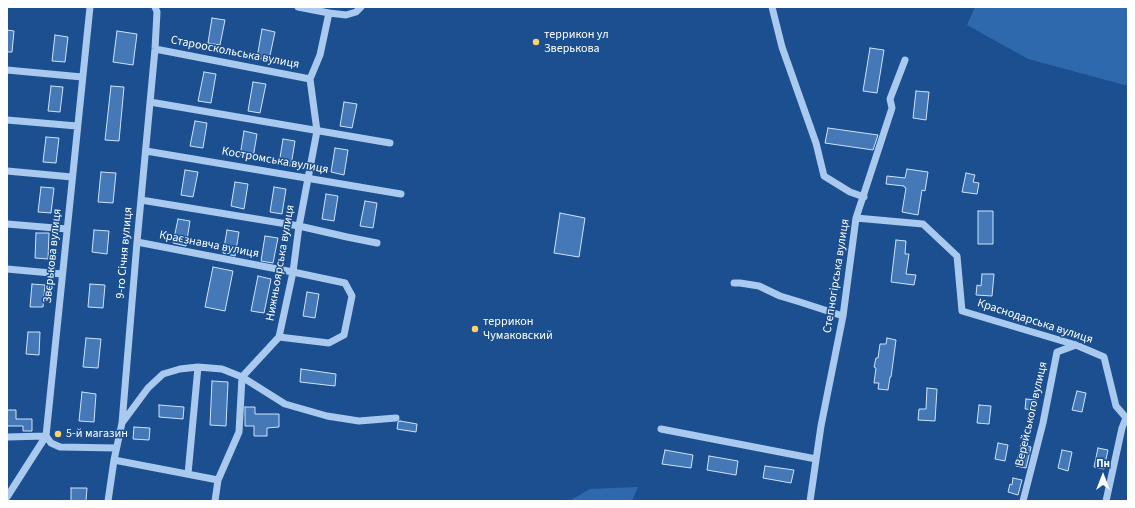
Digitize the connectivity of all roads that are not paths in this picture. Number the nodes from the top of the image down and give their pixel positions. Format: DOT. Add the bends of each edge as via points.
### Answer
graph roads {
  1 [pos="90,7"];
  2 [pos="155,7"];
  3 [pos="298,7"];
  4 [pos="360,7"];
  5 [pos="772,7"];
  6 [pos="329,14"];
  7 [pos="155,49"];
  8 [pos="905,60"];
  9 [pos="7,70"];
  10 [pos="82,77"];
  11 [pos="310,79"];
  12 [pos="150,102"];
  13 [pos="7,120"];
  14 [pos="77,126"];
  15 [pos="317,131"];
  16 [pos="390,143"];
  17 [pos="146,151"];
  18 [pos="7,171"];
  19 [pos="72,177"];
  20 [pos="308,178"];
  21 [pos="401,194"];
  22 [pos="864,197"];
  23 [pos="141,200"];
  24 [pos="856,218"];
  25 [pos="7,224"];
  26 [pos="299,226"];
  27 [pos="67,229"];
  28 [pos="137,242"];
  29 [pos="377,243"];
  30 [pos="7,269"];
  31 [pos="293,272"];
  32 [pos="62,274"];
  33 [pos="734,284"];
  34 [pos="842,316"];
  35 [pos="279,337"];
  36 [pos="1076,345"];
  37 [pos="198,367"];
  38 [pos="242,377"];
  39 [pos="396,418"];
  40 [pos="1127,419"];
  41 [pos="122,423"];
  42 [pos="661,429"];
  43 [pos="46,436"];
  44 [pos="7,437"];
  45 [pos="116,448"];
  46 [pos="816,459"];
  47 [pos="114,460"];
  48 [pos="188,474"];
  49 [pos="218,480"];
  50 [pos="7,497"];
  51 [pos="108,501"];
  52 [pos="214,501"];
  53 [pos="810,501"];
  54 [pos="1023,501"];
  55 [pos="1106,501"];
  1 -- 10 [label="street, Звєрькова вулиця"];
  2 -- 7 [label="street, 9-го Січня вулиця"];
  3 -- 6 [label="street"];
  4 -- 6 [label="street" via="356,12 346,15"];
  5 -- 22 [label="street" via="782,47 816,143 824,176 850,192"];
  6 -- 11 [label="street" via="320,55"];
  7 -- 11 [label="street, Старооскольська вулиця"];
  7 -- 12 [label="street, 9-го Січня вулиця"];
  8 -- 22 [label="street, Степногірська вулиця" via="890,99 892,108"];
  9 -- 10 [label="street"];
  10 -- 14 [label="street, Звєрькова вулиця"];
  11 -- 15 [label="street, Нижньоярська вулиця"];
  12 -- 15 [label="street"];
  12 -- 17 [label="street, 9-го Січня вулиця"];
  13 -- 14 [label="street"];
  14 -- 19 [label="street, Звєрькова вулиця"];
  15 -- 16 [label="street"];
  15 -- 20 [label="street, Нижньоярська вулиця"];
  17 -- 20 [label="street, Костромська вулиця"];
  17 -- 23 [label="street, 9-го Січня вулиця"];
  18 -- 19 [label="street"];
  19 -- 27 [label="street, Звєрькова вулиця"];
  20 -- 21 [label="street, Костромська вулиця"];
  20 -- 26 [label="street, Нижньоярська вулиця"];
  22 -- 24 [label="street, Степногірська вулиця"];
  23 -- 26 [label="street"];
  23 -- 28 [label="street, 9-го Січня вулиця"];
  24 -- 34 [label="street, Степногірська вулиця"];
  24 -- 36 [label="street, Краснодарська вулиця" via="922,224 957,256 962,311"];
  25 -- 27 [label="street"];
  26 -- 29 [label="street"];
  26 -- 31 [label="street, Нижньоярська вулиця"];
  27 -- 32 [label="street, Звєрькова вулиця"];
  28 -- 31 [label="street, Краєзнавча вулиця"];
  28 -- 41 [label="street, 9-го Січня вулиця"];
  30 -- 32 [label="street"];
  31 -- 35 [label="street, Нижньоярська вулиця"];
  31 -- 35 [label="street, Краєзнавча вулиця" via="345,283 352,296 344,335 329,343"];
  32 -- 43 [label="street, Звєрькова вулиця"];
  33 -- 34 [label="street" via="740,282 759,286 780,296"];
  34 -- 46 [label="street, Степногірська вулиця"];
  35 -- 38 [label="street, Нижньоярська вулиця"];
  36 -- 40 [label="street, Краснодарська вулиця" via="1104,357 1116,406"];
  36 -- 54 [label="street, Верейського вулиця" via="1056,352 1043,423"];
  37 -- 38 [label="street" via="222,369"];
  37 -- 41 [label="street" via="163,374 148,388"];
  37 -- 48 [label="street"];
  38 -- 39 [label="street" via="285,404 327,416 359,421"];
  38 -- 49 [label="street" via="239,432"];
  40 -- 55 [label="street" via="1122,428"];
  41 -- 45 [label="street, 9-го Січня вулиця"];
  42 -- 46 [label="street"];
  43 -- 44 [label="street"];
  43 -- 45 [label="street" via="51,444 60,447"];
  43 -- 50 [label="street, Звєрькова вулиця"];
  45 -- 47 [label="street, 9-го Січня вулиця"];
  46 -- 53 [label="street, Степногірська вулиця"];
  47 -- 48 [label="street"];
  47 -- 51 [label="street, 9-го Січня вулиця"];
  48 -- 49 [label="street"];
  49 -- 52 [label="street"];
}
